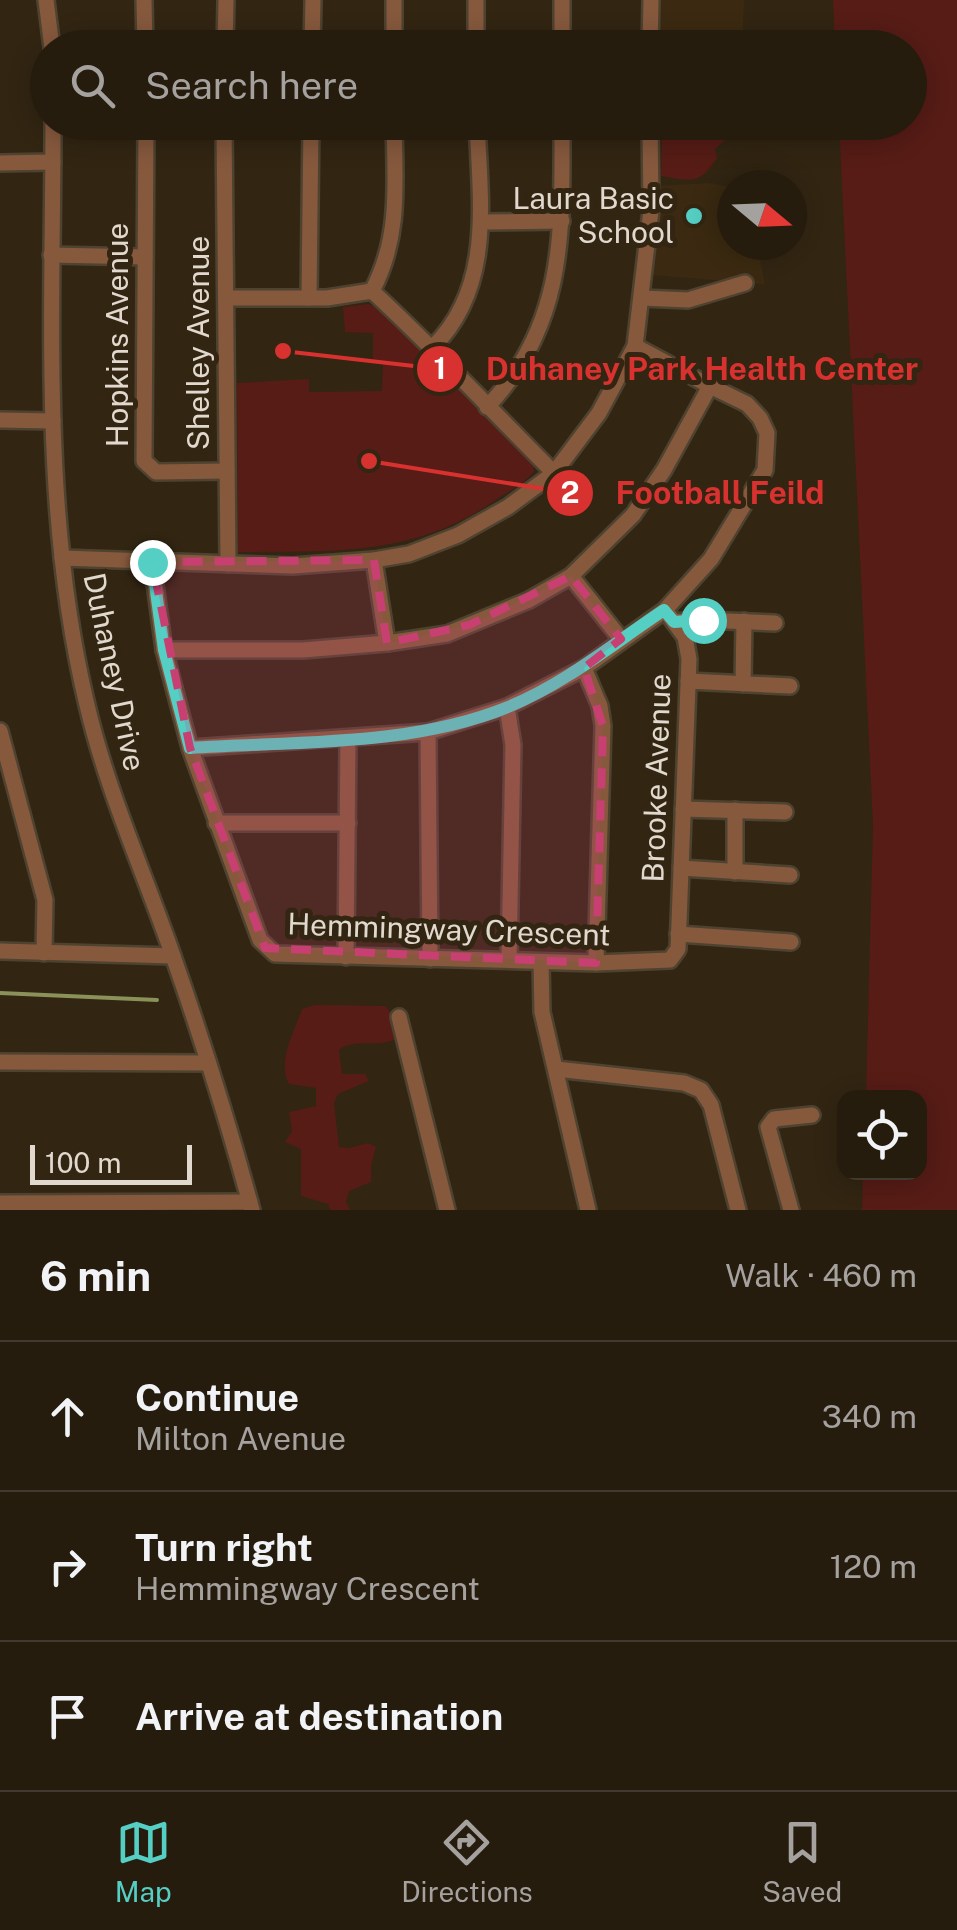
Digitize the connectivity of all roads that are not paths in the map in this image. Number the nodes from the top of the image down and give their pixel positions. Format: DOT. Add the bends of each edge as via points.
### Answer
graph roads {
  1 [pos="46,0"];
  2 [pos="144,0"];
  3 [pos="226,0"];
  4 [pos="313,0"];
  5 [pos="394,0"];
  6 [pos="476,0"];
  7 [pos="562,0"];
  8 [pos="652,0"];
  9 [pos="50,30"];
  10 [pos="145,30"];
  11 [pos="225,30"];
  12 [pos="312,30"];
  13 [pos="394,30"];
  14 [pos="476,30"];
  15 [pos="562,30"];
  16 [pos="651,30"];
  17 [pos="53,140"];
  18 [pos="146,140"];
  19 [pos="224,140"];
  20 [pos="311,140"];
  21 [pos="394,140"];
  22 [pos="478,140"];
  23 [pos="562,140"];
  24 [pos="650,140"];
  25 [pos="53,162"];
  26 [pos="0,163"];
  27 [pos="562,221"];
  28 [pos="481,222"];
  29 [pos="52,255"];
  30 [pos="144,257"];
  31 [pos="745,283"];
  32 [pos="372,291"];
  33 [pos="226,298"];
  34 [pos="309,298"];
  35 [pos="642,298"];
  36 [pos="635,346"];
  37 [pos="433,347"];
  38 [pos="710,386"];
  39 [pos="486,406"];
  40 [pos="0,420"];
  41 [pos="53,421"];
  42 [pos="227,471"];
  43 [pos="554,472"];
  44 [pos="62,558"];
  45 [pos="374,560"];
  46 [pos="152,562"];
  47 [pos="228,564"];
  48 [pos="570,576"];
  49 [pos="669,616"];
  50 [pos="744,621"];
  51 [pos="775,623"];
  52 [pos="620,639"];
  53 [pos="387,643"];
  54 [pos="164,650"];
  55 [pos="584,668"];
  56 [pos="688,681"];
  57 [pos="743,684"];
  58 [pos="790,686"];
  59 [pos="508,707"];
  60 [pos="0,732"];
  61 [pos="428,732"];
  62 [pos="348,738"];
  63 [pos="190,748"];
  64 [pos="683,809"];
  65 [pos="735,810"];
  66 [pos="785,812"];
  67 [pos="216,823"];
  68 [pos="348,823"];
  69 [pos="682,868"];
  70 [pos="735,872"];
  71 [pos="790,875"];
  72 [pos="678,934"];
  73 [pos="791,942"];
  74 [pos="0,951"];
  75 [pos="44,953"];
  76 [pos="675,955"];
  77 [pos="173,956"];
  78 [pos="346,957"];
  79 [pos="430,959"];
  80 [pos="510,960"];
  81 [pos="541,962"];
  82 [pos="596,963"];
  83 [pos="399,1017"];
  84 [pos="0,1062"];
  85 [pos="207,1063"];
  86 [pos="556,1069"];
  87 [pos="812,1115"];
  88 [pos="0,1204"];
  89 [pos="251,1206"];
  90 [pos="447,1210"];
  91 [pos="588,1210"];
  92 [pos="738,1210"];
  93 [pos="791,1210"];
  1 -- 9 [label="street"];
  2 -- 10 [label="street"];
  3 -- 11 [label="street"];
  4 -- 12 [label="street"];
  5 -- 13 [label="street"];
  6 -- 14 [label="street"];
  7 -- 15 [label="street"];
  8 -- 16 [label="street"];
  17 -- 25 [label="street, Duhaney Drive"];
  18 -- 30 [label="street, Hopkins Avenue"];
  19 -- 33 [label="street, Shelley Avenue"];
  20 -- 34 [label="street"];
  21 -- 32 [label="street" via="395,224"];
  22 -- 28 [label="street"];
  23 -- 27 [label="street"];
  24 -- 35 [label="street"];
  25 -- 26 [label="street"];
  25 -- 29 [label="street, Duhaney Drive"];
  27 -- 28 [label="street"];
  27 -- 39 [label="street" via="545,317 506,387"];
  28 -- 37 [label="street" via="471,290"];
  29 -- 30 [label="street"];
  29 -- 41 [label="street, Duhaney Drive"];
  30 -- 42 [label="street, Hopkins Avenue" via="144,461 156,472"];
  31 -- 35 [label="street" via="688,300"];
  32 -- 34 [label="street"];
  32 -- 37 [label="street"];
  33 -- 34 [label="street"];
  33 -- 42 [label="street, Shelley Avenue"];
  35 -- 36 [label="street"];
  36 -- 38 [label="street"];
  36 -- 43 [label="street" via="599,413"];
  37 -- 39 [label="street"];
  38 -- 48 [label="street" via="633,515"];
  38 -- 49 [label="street" via="747,404 767,433 765,470"];
  39 -- 43 [label="street"];
  40 -- 41 [label="street"];
  41 -- 44 [label="street, Duhaney Drive"];
  42 -- 47 [label="street, Shelley Avenue"];
  43 -- 45 [label="street" via="458,536"];
  44 -- 46 [label="street"];
  44 -- 77 [label="street, Duhaney Drive" via="102,763"];
  45 -- 47 [label="street"];
  45 -- 53 [label="street"];
  46 -- 47 [label="street"];
  46 -- 54 [label="street, Hemmingway Crescent"];
  48 -- 52 [label="street"];
  48 -- 53 [label="street" via="446,634"];
  49 -- 50 [label="street"];
  49 -- 52 [label="street"];
  49 -- 56 [label="street, Brooke Avenue" via="688,647"];
  50 -- 51 [label="street"];
  50 -- 57 [label="street"];
  52 -- 55 [label="street"];
  53 -- 54 [label="street"];
  54 -- 63 [label="street, Hemmingway Crescent"];
  55 -- 59 [label="street"];
  55 -- 82 [label="street" via="603,726"];
  56 -- 57 [label="street"];
  56 -- 64 [label="street, Brooke Avenue"];
  57 -- 58 [label="street"];
  59 -- 61 [label="street"];
  59 -- 80 [label="street"];
  60 -- 75 [label="street" via="45,900"];
  61 -- 62 [label="street"];
  61 -- 79 [label="street"];
  62 -- 63 [label="street"];
  62 -- 68 [label="street"];
  63 -- 67 [label="street, Hemmingway Crescent"];
  64 -- 65 [label="street"];
  64 -- 69 [label="street, Brooke Avenue"];
  65 -- 66 [label="street"];
  65 -- 70 [label="street"];
  67 -- 68 [label="street"];
  67 -- 78 [label="street, Hemmingway Crescent" via="266,948"];
  68 -- 78 [label="street"];
  69 -- 70 [label="street"];
  69 -- 72 [label="street, Brooke Avenue"];
  70 -- 71 [label="street"];
  72 -- 73 [label="street"];
  72 -- 76 [label="street, Brooke Avenue"];
  74 -- 75 [label="street"];
  75 -- 77 [label="street"];
  76 -- 82 [label="street, Hemmingway Crescent"];
  77 -- 85 [label="street, Duhaney Drive"];
  78 -- 79 [label="street, Hemmingway Crescent"];
  79 -- 80 [label="street, Hemmingway Crescent"];
  80 -- 81 [label="street, Hemmingway Crescent"];
  81 -- 82 [label="street, Hemmingway Crescent"];
  81 -- 86 [label="street" via="542,1012"];
  83 -- 90 [label="street"];
  84 -- 85 [label="street"];
  85 -- 89 [label="street, Duhaney Drive"];
  86 -- 91 [label="street"];
  86 -- 92 [label="street" via="701,1090"];
  87 -- 93 [label="street" via="774,1119 768,1127"];
  88 -- 89 [label="street"];
}
